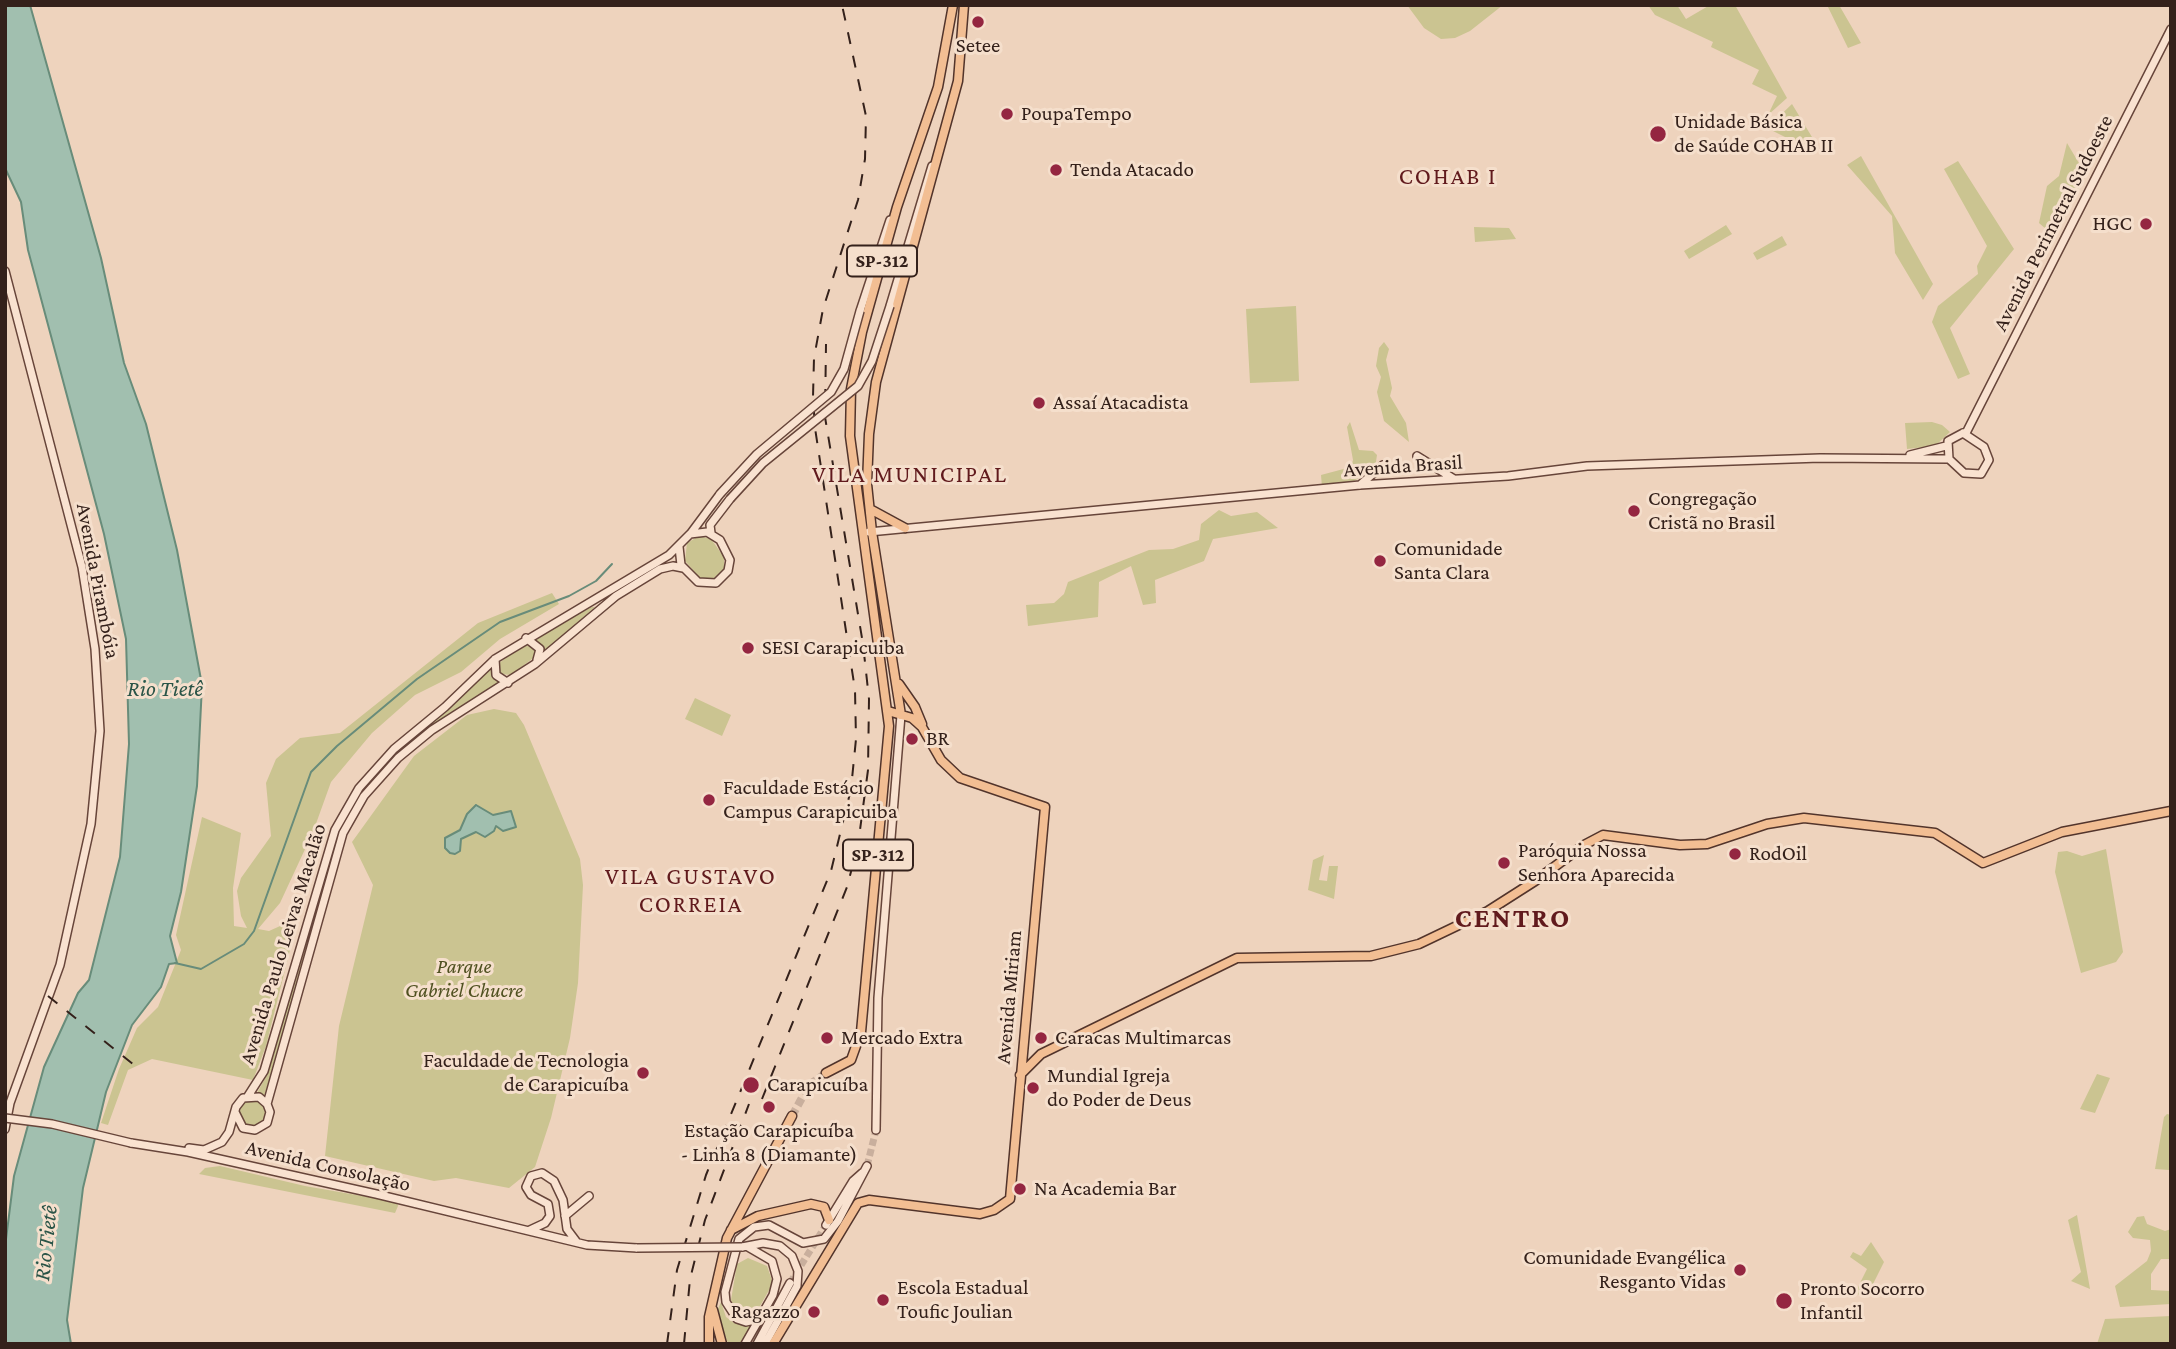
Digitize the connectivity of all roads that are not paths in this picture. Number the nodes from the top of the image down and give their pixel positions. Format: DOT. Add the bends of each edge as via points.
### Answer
graph roads {
  1 [pos="953,5"];
  2 [pos="964,5"];
  3 [pos="2171,29"];
  4 [pos="940,146"];
  5 [pos="897,207"];
  6 [pos="5,271"];
  7 [pos="1966,433"];
  8 [pos="1946,446"];
  9 [pos="1417,456"];
  10 [pos="1899,458"];
  11 [pos="1949,459"];
  12 [pos="1383,465"];
  13 [pos="1454,480"];
  14 [pos="1360,485"];
  15 [pos="870,509"];
  16 [pos="905,528"];
  17 [pos="862,532"];
  18 [pos="872,532"];
  19 [pos="711,533"];
  20 [pos="690,534"];
  21 [pos="679,547"];
  22 [pos="683,568"];
  23 [pos="526,638"];
  24 [pos="495,659"];
  25 [pos="535,664"];
  26 [pos="508,682"];
  27 [pos="898,682"];
  28 [pos="888,711"];
  29 [pos="901,715"];
  30 [pos="922,727"];
  31 [pos="2171,811"];
  32 [pos="1023,1041"];
  33 [pos="1041,1054"];
  34 [pos="826,1073"];
  35 [pos="1020,1075"];
  36 [pos="248,1096"];
  37 [pos="267,1104"];
  38 [pos="7,1110"];
  39 [pos="235,1112"];
  40 [pos="792,1116"];
  41 [pos="5,1129"];
  42 [pos="876,1130"];
  43 [pos="175,1150"];
  44 [pos="867,1168"];
  45 [pos="589,1196"];
  46 [pos="853,1207"];
  47 [pos="565,1216"];
  48 [pos="831,1222"];
  49 [pos="530,1230"];
  50 [pos="729,1234"];
  51 [pos="587,1245"];
  52 [pos="744,1247"];
  53 [pos="790,1283"];
  54 [pos="712,1303"];
  55 [pos="759,1319"];
  56 [pos="709,1344"];
  57 [pos="722,1344"];
  58 [pos="745,1344"];
  59 [pos="757,1344"];
  60 [pos="765,1344"];
  61 [pos="773,1344"];
  1 -- 5 [label="main road, SP-312" via="938,87"];
  2 -- 4 [label="main road, SP-312" via="958,81"];
  3 -- 7 [label="main road, Avenida Perimetral Sudoeste"];
  4 -- 15 [label="main road, SP-312" via="874,390 868,454"];
  4 -- 19 [label="main road, bridge" via="922,191 872,361 858,386 763,463 710,525"];
  5 -- 17 [label="main road, SP-312" via="851,389 850,436"];
  5 -- 20 [label="main road, Avenida Paulo Leivas Macalão, bridge" via="882,241 844,369 831,392 757,454"];
  6 -- 38 [label="main road, Avenida Pirambóia" via="82,567 95,649 100,732 92,824 60,965"];
  7 -- 8 [label="main road" via="1957,434"];
  7 -- 11 [label="main road" via="1984,447 1989,460 1984,470 1976,475 1964,473"];
  8 -- 10 [label="main road"];
  8 -- 11 [label="main road"];
  9 -- 13 [label="main road"];
  10 -- 11 [label="main road, Avenida Brasil"];
  10 -- 13 [label="main road, Avenida Brasil" via="1587,466"];
  12 -- 14 [label="main road"];
  13 -- 14 [label="main road, Avenida Brasil"];
  14 -- 16 [label="main road, Avenida Brasil"];
  15 -- 16 [label="main road"];
  15 -- 18 [label="main road, SP-312"];
  16 -- 18 [label="main road, Avenida Brasil"];
  17 -- 18 [label="main road, Avenida Brasil"];
  17 -- 28 [label="main road, SP-312"];
  18 -- 27 [label="main road, SP-312"];
  19 -- 20 [label="main road"];
  19 -- 22 [label="main road" via="729,555 725,575 716,583 703,584"];
  20 -- 21 [label="main road, Avenida Paulo Leivas Macalão"];
  21 -- 22 [label="main road"];
  21 -- 23 [label="main road, Avenida Paulo Leivas Macalão" via="575,613"];
  22 -- 25 [label="main road, Avenida Paulo Leivas Macalão" via="660,569 637,582 600,607"];
  23 -- 24 [label="main road, Avenida Paulo Leivas Macalão"];
  23 -- 25 [label="main road" via="540,649"];
  24 -- 26 [label="main road" via="496,675"];
  24 -- 36 [label="main road, Avenida Paulo Leivas Macalão" via="381,762 344,810 264,1072"];
  25 -- 26 [label="main road, Avenida Paulo Leivas Macalão"];
  26 -- 37 [label="main road, Avenida Paulo Leivas Macalão" via="432,730 389,767 356,807 343,833"];
  27 -- 29 [label="main road, SP-312"];
  27 -- 30 [label="main road"];
  28 -- 29 [label="main road"];
  28 -- 34 [label="main road, SP-312" via="861,1032 855,1055"];
  29 -- 30 [label="main road"];
  29 -- 42 [label="main road, SP-312" via="878,998"];
  30 -- 32 [label="main road, Avenida Miriam" via="941,760 960,778 1045,807"];
  31 -- 33 [label="main road" via="2062,832 1983,863 1935,833 1804,818 1767,824 1707,844 1603,835 1488,911 1419,944 1371,956 1237,958"];
  32 -- 33 [label="main road" via="1028,1050"];
  32 -- 35 [label="main road, Avenida Miriam"];
  33 -- 35 [label="main road"];
  35 -- 46 [label="main road, Avenida Miriam" via="1006,1204 980,1214 869,1200"];
  36 -- 37 [label="main road"];
  36 -- 39 [label="main road"];
  37 -- 39 [label="main road" via="267,1123 255,1130 243,1128"];
  38 -- 41 [label="main road, Avenida Pirambóia"];
  38 -- 43 [label="main road, Avenida Consolação, bridge" via="52,1125"];
  39 -- 43 [label="main road" via="229,1132 218,1144 204,1150"];
  40 -- 50 [label="main road"];
  43 -- 49 [label="main road, Avenida Consolação"];
  44 -- 48 [label="main road"];
  45 -- 47 [label="main road"];
  46 -- 48 [label="main road"];
  46 -- 61 [label="main road"];
  47 -- 49 [label="main road" via="554,1181 542,1173 533,1175 527,1192 550,1210 545,1223"];
  47 -- 51 [label="main road" via="569,1234"];
  48 -- 50 [label="main road" via="824,1207 811,1204 758,1216"];
  48 -- 55 [label="main road" via="827,1237 814,1243 801,1242 769,1225 754,1227 739,1239 726,1302 737,1319"];
  49 -- 51 [label="main road, Avenida Consolação"];
  50 -- 54 [label="main road"];
  51 -- 52 [label="main road, Avenida Consolação, bridge"];
  52 -- 55 [label="main road" via="769,1258 776,1269 775,1288"];
  52 -- 60 [label="main road, Avenida Consolação" via="780,1246 792,1256 798,1270 797,1286"];
  53 -- 59 [label="main road"];
  54 -- 56 [label="main road"];
  54 -- 57 [label="main road"];
  55 -- 58 [label="main road"];
}
